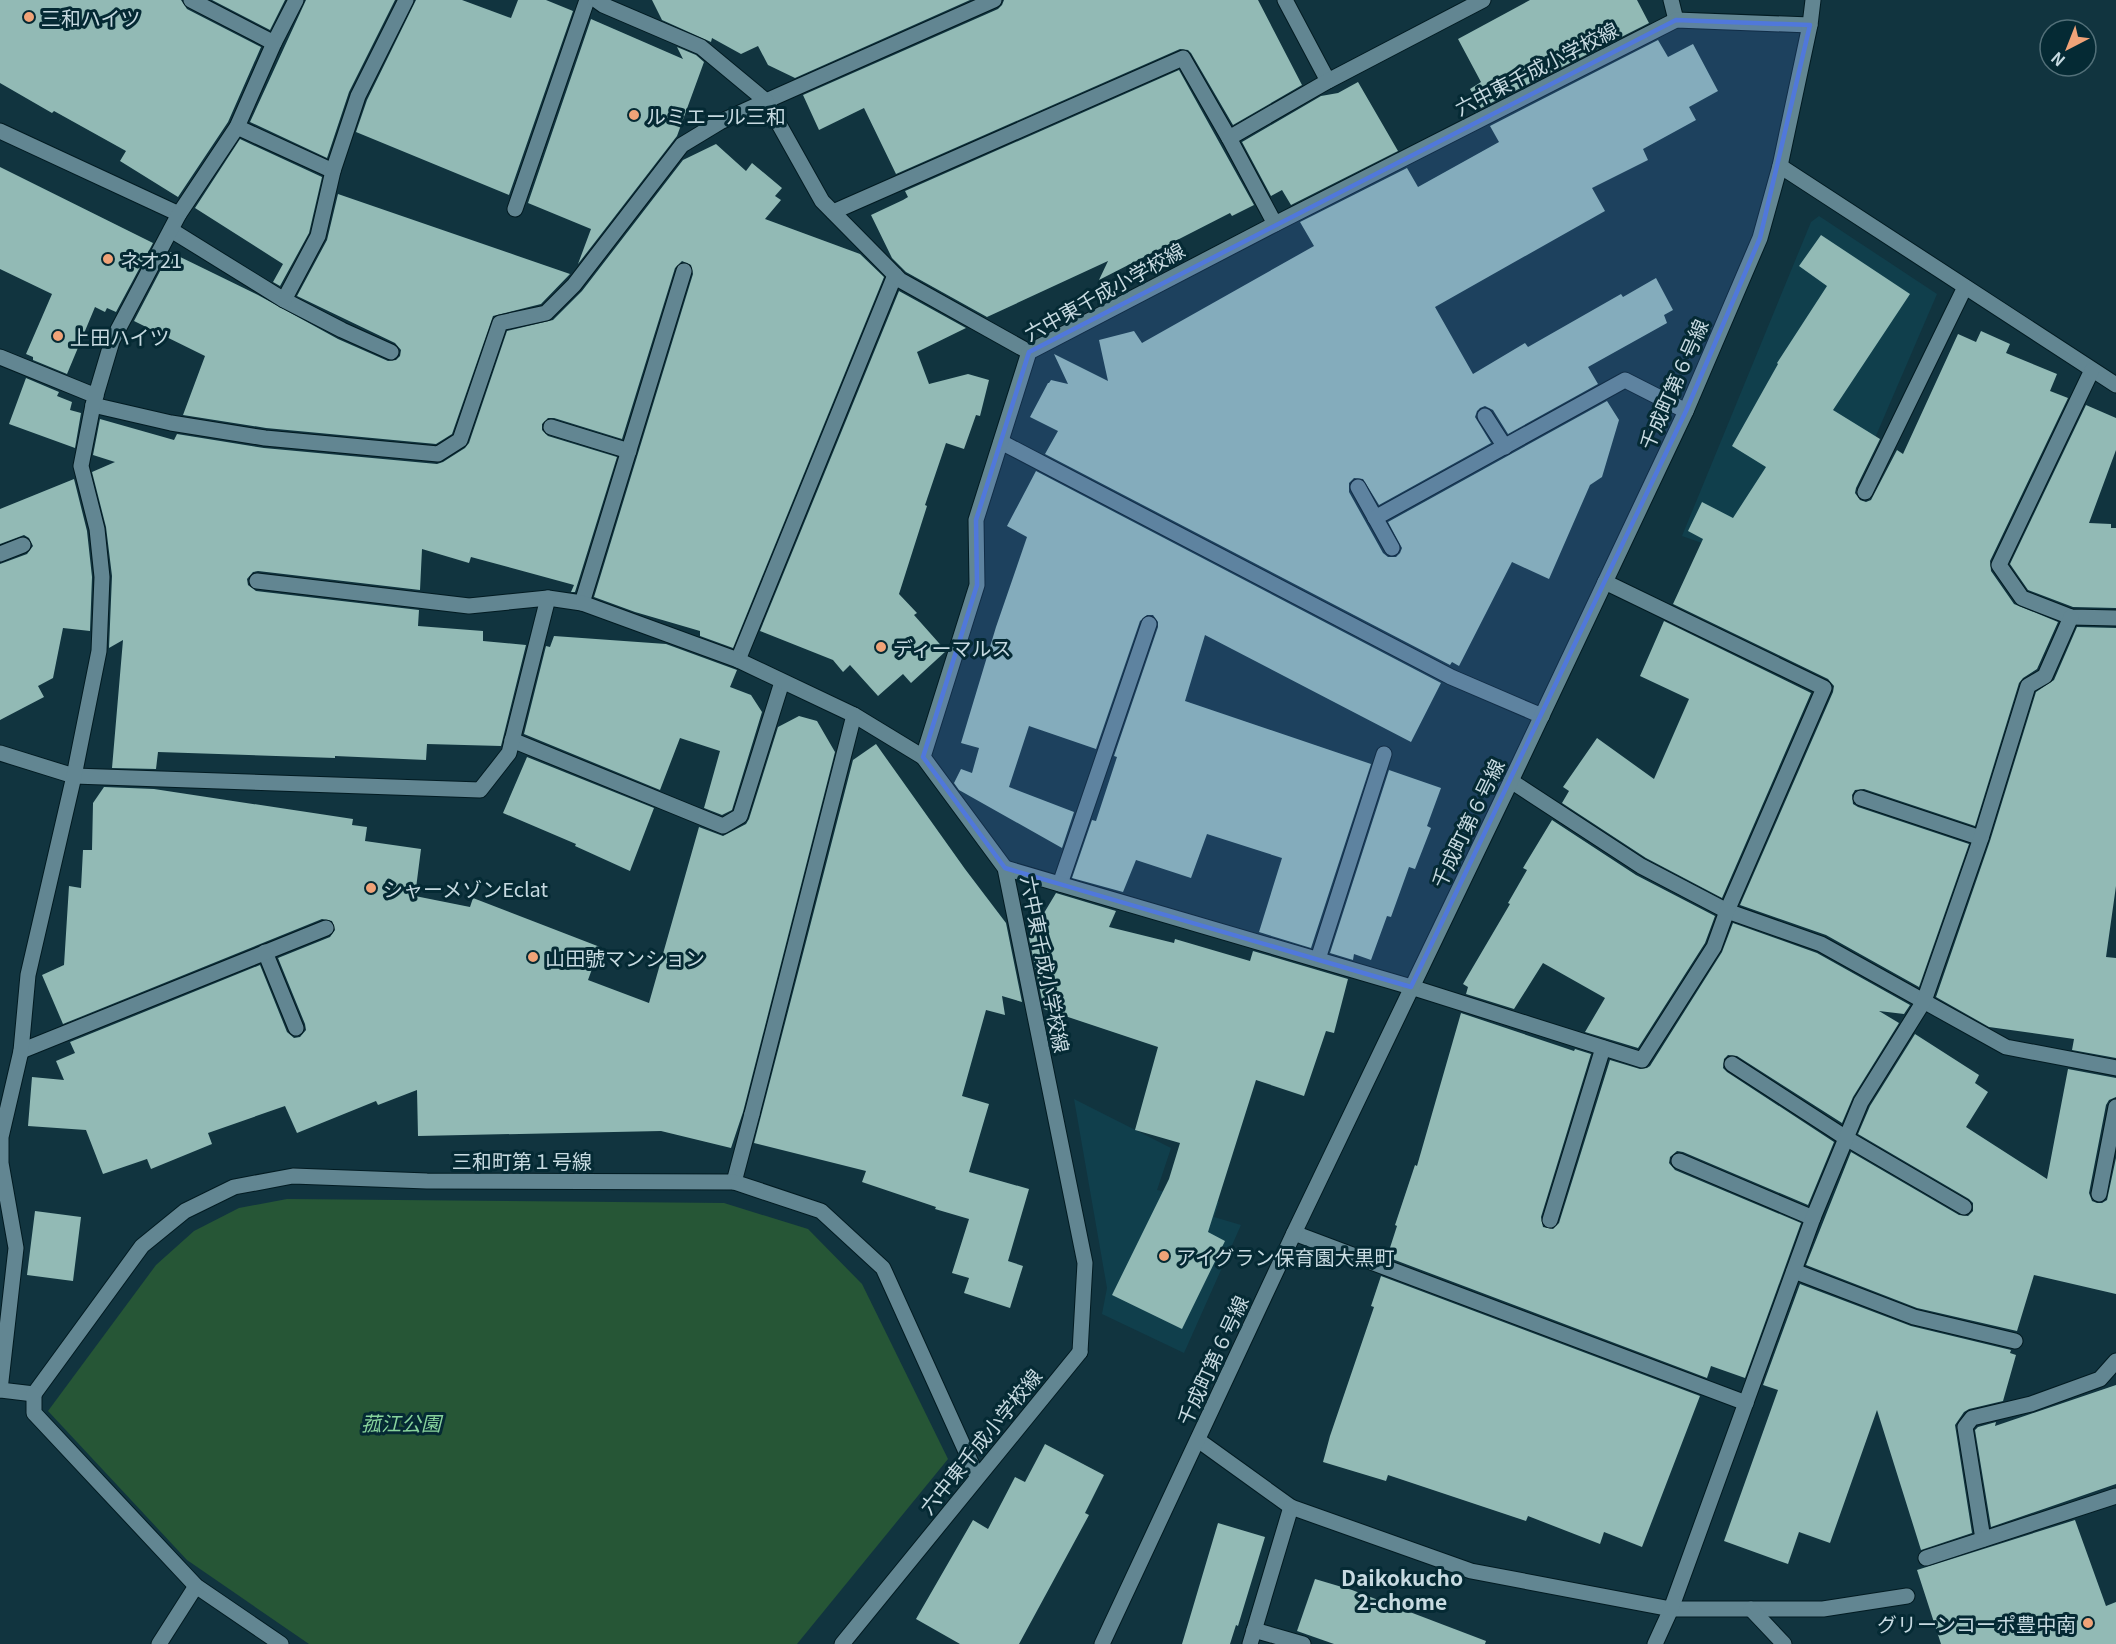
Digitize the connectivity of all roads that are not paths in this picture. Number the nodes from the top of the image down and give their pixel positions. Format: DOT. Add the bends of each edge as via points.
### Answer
graph roads {
  1 [pos="191,0"];
  2 [pos="296,0"];
  3 [pos="406,0"];
  4 [pos="587,0"];
  5 [pos="596,0"];
  6 [pos="994,0"];
  7 [pos="1285,0"];
  8 [pos="1483,0"];
  9 [pos="1671,0"];
  10 [pos="1813,0"];
  11 [pos="1676,20"];
  12 [pos="1810,25"];
  13 [pos="274,43"];
  14 [pos="1328,81"];
  15 [pos="766,101"];
  16 [pos="237,127"];
  17 [pos="0,131"];
  18 [pos="1229,138"];
  19 [pos="1780,166"];
  20 [pos="333,171"];
  21 [pos="514,209"];
  22 [pos="833,212"];
  23 [pos="179,214"];
  24 [pos="1275,224"];
  25 [pos="171,230"];
  26 [pos="684,271"];
  27 [pos="895,275"];
  28 [pos="1965,287"];
  29 [pos="284,300"];
  30 [pos="391,352"];
  31 [pos="1029,352"];
  32 [pos="0,357"];
  33 [pos="2092,370"];
  34 [pos="2116,385"];
  35 [pos="95,400"];
  36 [pos="1686,411"];
  37 [pos="1485,416"];
  38 [pos="550,428"];
  39 [pos="1001,442"];
  40 [pos="1505,447"];
  41 [pos="629,451"];
  42 [pos="1358,486"];
  43 [pos="1865,492"];
  44 [pos="1375,518"];
  45 [pos="22,545"];
  46 [pos="1392,548"];
  47 [pos="0,554"];
  48 [pos="256,581"];
  49 [pos="1605,582"];
  50 [pos="548,598"];
  51 [pos="582,603"];
  52 [pos="2071,617"];
  53 [pos="2116,618"];
  54 [pos="1149,624"];
  55 [pos="738,660"];
  56 [pos="782,682"];
  57 [pos="854,715"];
  58 [pos="1542,716"];
  59 [pos="512,740"];
  60 [pos="0,753"];
  61 [pos="1384,754"];
  62 [pos="923,757"];
  63 [pos="74,776"];
  64 [pos="1511,781"];
  65 [pos="1860,798"];
  66 [pos="1981,838"];
  67 [pos="1005,868"];
  68 [pos="1060,884"];
  69 [pos="1727,911"];
  70 [pos="326,928"];
  71 [pos="265,952"];
  72 [pos="1318,959"];
  73 [pos="1411,987"];
  74 [pos="1924,1001"];
  75 [pos="296,1028"];
  76 [pos="1603,1048"];
  77 [pos="21,1051"];
  78 [pos="1732,1064"];
  79 [pos="2116,1068"];
  80 [pos="2116,1107"];
  81 [pos="1846,1138"];
  82 [pos="1679,1161"];
  83 [pos="0,1163"];
  84 [pos="734,1182"];
  85 [pos="2099,1194"];
  86 [pos="1964,1207"];
  87 [pos="1813,1218"];
  88 [pos="1550,1220"];
  89 [pos="1294,1233"];
  90 [pos="1794,1271"];
  91 [pos="4,1324"];
  92 [pos="2014,1341"];
  93 [pos="2116,1361"];
  94 [pos="0,1390"];
  95 [pos="34,1394"];
  96 [pos="1746,1403"];
  97 [pos="1198,1440"];
  98 [pos="977,1476"];
  99 [pos="2116,1496"];
  100 [pos="1291,1507"];
  101 [pos="1983,1539"];
  102 [pos="1926,1558"];
  103 [pos="196,1586"];
  104 [pos="1907,1596"];
  105 [pos="1671,1609"];
  106 [pos="1751,1609"];
  107 [pos="1252,1637"];
  108 [pos="159,1644"];
  109 [pos="281,1644"];
  110 [pos="842,1644"];
  111 [pos="1101,1644"];
  112 [pos="1303,1644"];
  113 [pos="1655,1644"];
  114 [pos="1784,1644"];
  1 -- 13 [label="street"];
  2 -- 13 [label="street"];
  3 -- 20 [label="street" via="358,96"];
  4 -- 21 [label="street"];
  5 -- 15 [label="street" via="701,47"];
  6 -- 15 [label="street"];
  7 -- 14 [label="street"];
  8 -- 14 [label="street"];
  9 -- 11 [label="street"];
  10 -- 12 [label="street, 千成町第６号線"];
  11 -- 12 [label="street, 六中東千成小学校線"];
  11 -- 24 [label="street, 六中東千成小学校線"];
  12 -- 19 [label="street, 千成町第６号線"];
  13 -- 16 [label="street"];
  14 -- 18 [label="street"];
  15 -- 22 [label="street" via="822,201"];
  15 -- 35 [label="street" via="682,145 574,285 546,314 500,323 460,440 438,454 265,438 171,423"];
  16 -- 20 [label="street"];
  16 -- 23 [label="street"];
  17 -- 23 [label="street"];
  18 -- 22 [label="street" via="1183,58"];
  18 -- 24 [label="street"];
  19 -- 28 [label="street"];
  19 -- 36 [label="street, 千成町第６号線" via="1760,238"];
  20 -- 29 [label="street" via="318,236"];
  22 -- 27 [label="street"];
  23 -- 25 [label="street"];
  24 -- 31 [label="street, 六中東千成小学校線"];
  25 -- 29 [label="street"];
  25 -- 35 [label="street" via="112,341"];
  26 -- 41 [label="street"];
  27 -- 31 [label="street"];
  27 -- 55 [label="street"];
  28 -- 33 [label="street"];
  28 -- 43 [label="street"];
  29 -- 30 [label="street"];
  31 -- 39 [label="street, 六中東千成小学校線"];
  32 -- 35 [label="street"];
  33 -- 34 [label="street"];
  33 -- 52 [label="street" via="1998,565 2022,598"];
  35 -- 63 [label="street" via="81,466 97,529 102,577 99,651"];
  36 -- 40 [label="street" via="1625,380"];
  36 -- 49 [label="street, 千成町第６号線"];
  37 -- 40 [label="street"];
  38 -- 41 [label="street"];
  39 -- 58 [label="street" via="1451,677"];
  39 -- 62 [label="street, 六中東千成小学校線" via="976,520 977,585"];
  40 -- 44 [label="street"];
  41 -- 51 [label="street"];
  42 -- 44 [label="street"];
  44 -- 46 [label="street"];
  45 -- 47 [label="street"];
  48 -- 50 [label="street" via="469,606"];
  49 -- 58 [label="street, 千成町第６号線"];
  49 -- 69 [label="street" via="1824,688"];
  50 -- 51 [label="street"];
  50 -- 59 [label="street"];
  51 -- 55 [label="street"];
  52 -- 53 [label="street"];
  52 -- 66 [label="street" via="2045,676 2028,686"];
  54 -- 68 [label="street"];
  55 -- 56 [label="street"];
  56 -- 57 [label="street"];
  56 -- 59 [label="street" via="740,816 723,826"];
  57 -- 62 [label="street"];
  57 -- 84 [label="street"];
  58 -- 64 [label="street, 千成町第６号線"];
  59 -- 63 [label="street" via="509,753 480,790"];
  60 -- 63 [label="street"];
  61 -- 72 [label="street"];
  62 -- 67 [label="street, 六中東千成小学校線"];
  63 -- 77 [label="street" via="28,975"];
  64 -- 69 [label="street" via="1641,866"];
  64 -- 73 [label="street, 千成町第６号線"];
  65 -- 66 [label="street"];
  66 -- 74 [label="street"];
  67 -- 68 [label="street"];
  67 -- 98 [label="street, 六中東千成小学校線" via="1085,1263 1080,1352"];
  68 -- 72 [label="street"];
  69 -- 74 [label="street" via="1821,944"];
  69 -- 76 [label="street" via="1714,947 1642,1060"];
  70 -- 71 [label="street"];
  71 -- 75 [label="street"];
  71 -- 77 [label="street"];
  72 -- 73 [label="street"];
  73 -- 76 [label="street"];
  73 -- 89 [label="street, 千成町第６号線"];
  74 -- 79 [label="street" via="2006,1047"];
  74 -- 81 [label="street" via="1861,1102"];
  76 -- 88 [label="street"];
  77 -- 83 [label="street" via="1,1137"];
  78 -- 81 [label="street"];
  80 -- 85 [label="street"];
  81 -- 86 [label="street"];
  81 -- 87 [label="street"];
  82 -- 87 [label="street"];
  83 -- 91 [label="street" via="16,1248"];
  84 -- 95 [label="street, 三和町第１号線" via="293,1176 234,1187 185,1211 142,1246"];
  84 -- 98 [label="street, 三和町第１号線" via="821,1211 883,1268"];
  87 -- 90 [label="street"];
  89 -- 96 [label="street"];
  89 -- 97 [label="street, 千成町第６号線"];
  90 -- 92 [label="street" via="1914,1317"];
  90 -- 96 [label="street"];
  91 -- 94 [label="street"];
  93 -- 101 [label="street" via="2100,1379 2031,1404 1972,1418 1965,1427"];
  94 -- 95 [label="street"];
  95 -- 103 [label="street" via="34,1413"];
  96 -- 105 [label="street"];
  97 -- 100 [label="street"];
  97 -- 111 [label="street, 千成町第６号線"];
  98 -- 110 [label="street, 六中東千成小学校線"];
  99 -- 101 [label="street"];
  100 -- 105 [label="street" via="1471,1571"];
  100 -- 107 [label="street"];
  101 -- 102 [label="street"];
  103 -- 108 [label="street"];
  103 -- 109 [label="street"];
  104 -- 106 [label="street" via="1824,1609"];
  105 -- 106 [label="street"];
  105 -- 113 [label="street"];
  106 -- 114 [label="street"];
  107 -- 112 [label="street"];
}
